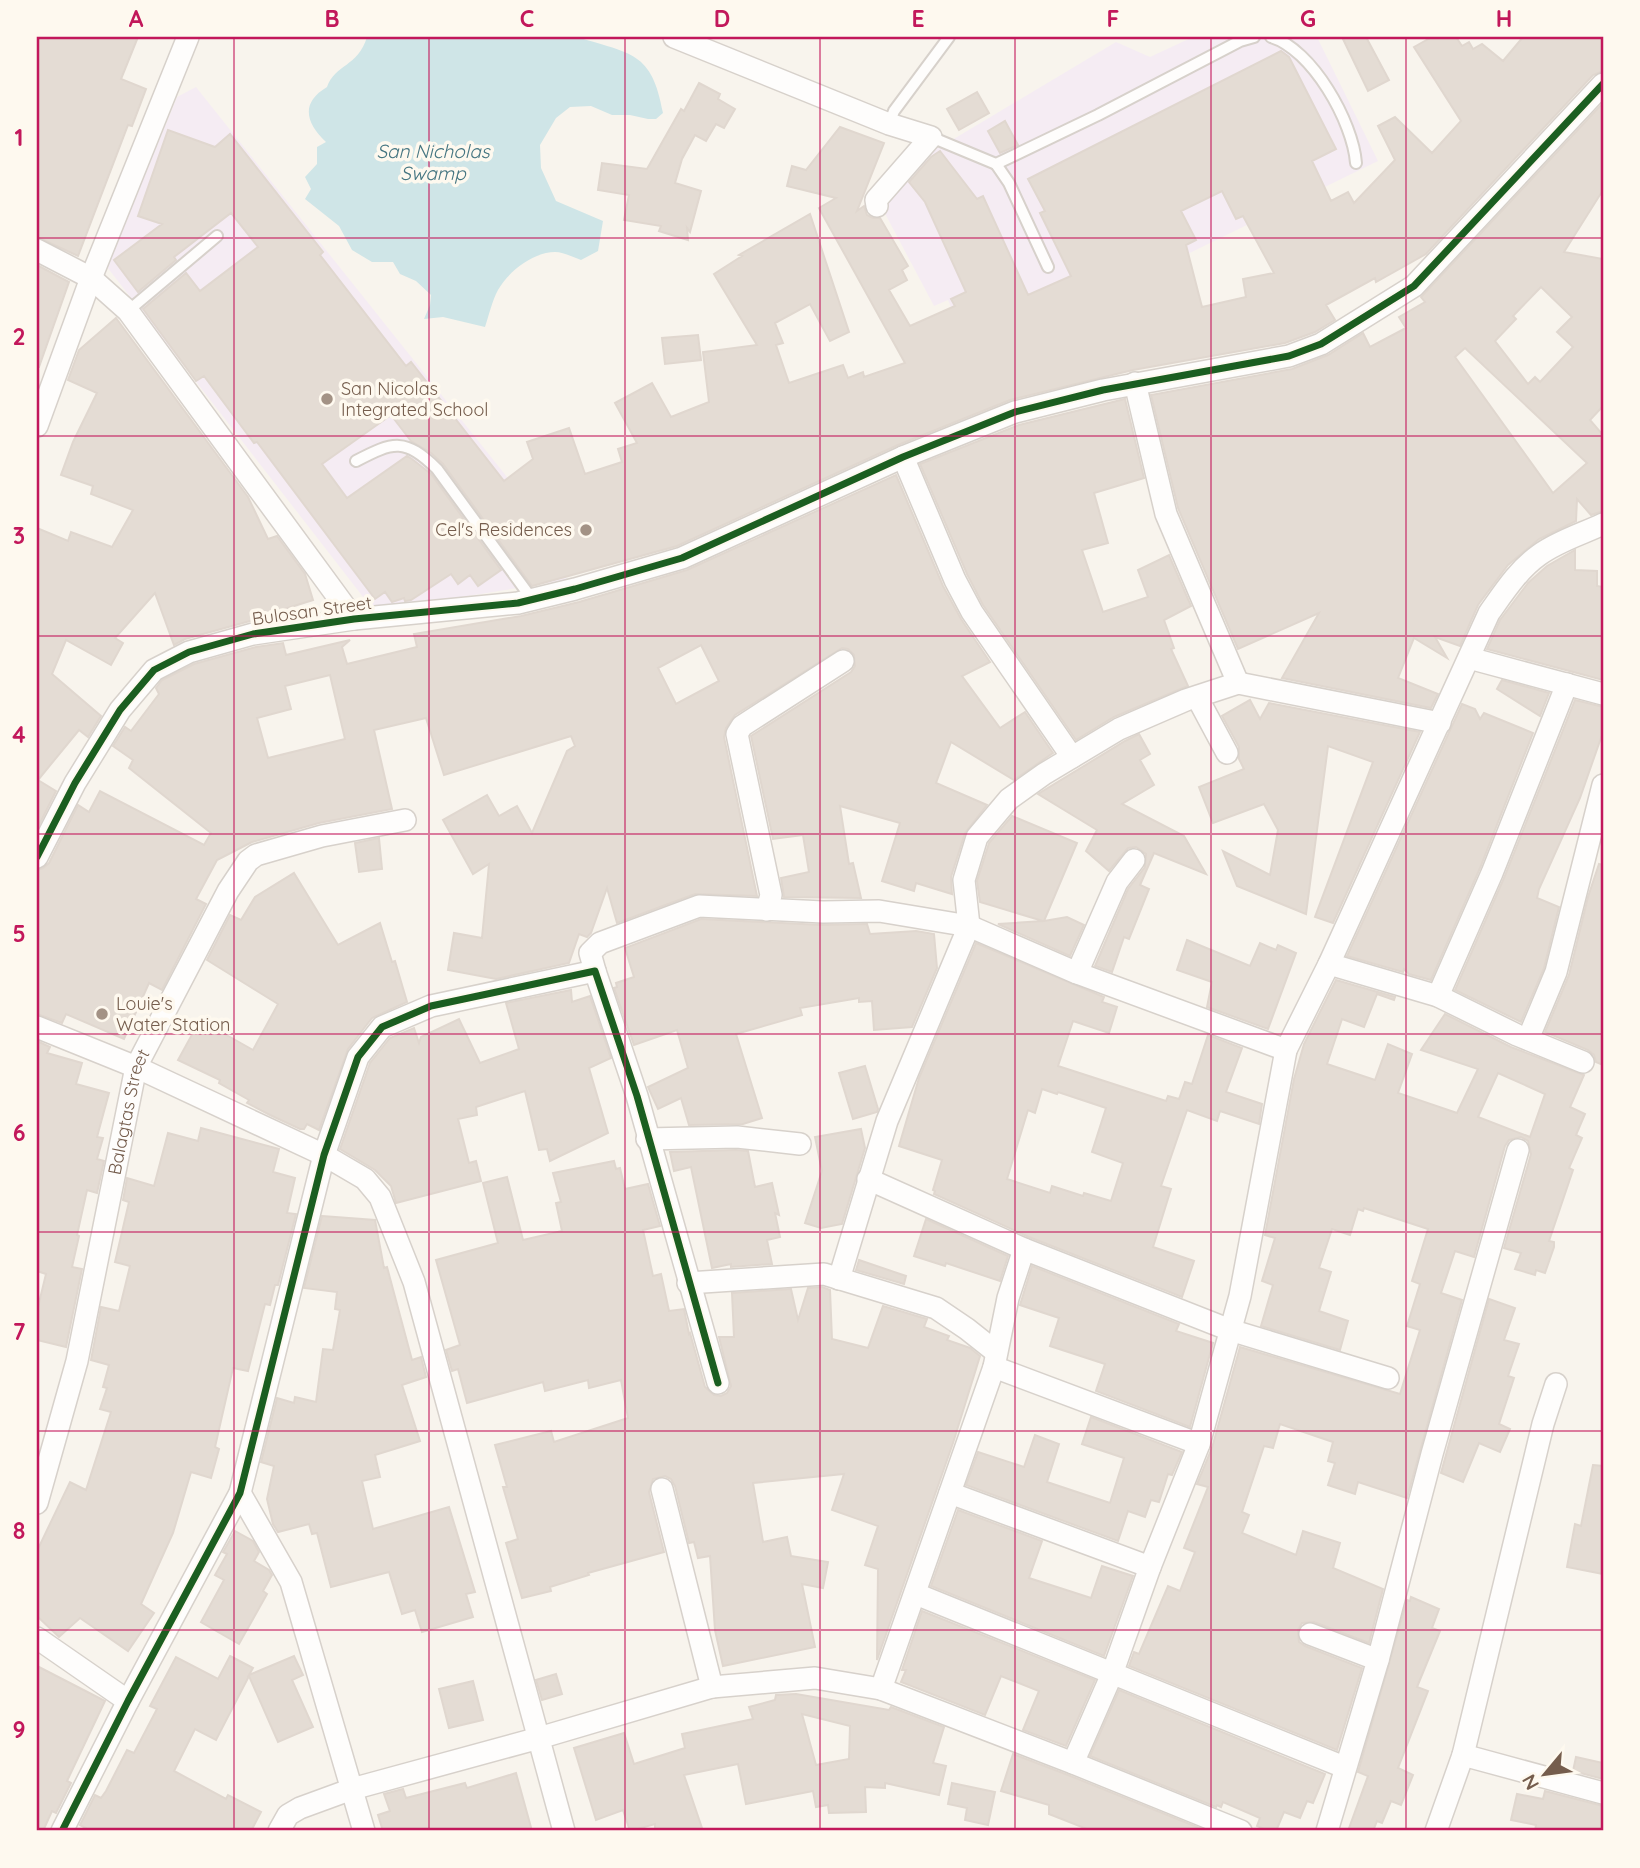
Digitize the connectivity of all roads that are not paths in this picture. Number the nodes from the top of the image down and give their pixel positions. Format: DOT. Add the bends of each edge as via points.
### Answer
graph roads {
  1 [pos="188,37"];
  2 [pos="678,37"];
  3 [pos="949,37"];
  4 [pos="1254,37"];
  5 [pos="1271,37"];
  6 [pos="1603,84"];
  7 [pos="889,124"];
  8 [pos="930,136"];
  9 [pos="1356,163"];
  10 [pos="996,164"];
  11 [pos="877,206"];
  12 [pos="217,236"];
  13 [pos="37,250"];
  14 [pos="1048,267"];
  15 [pos="92,278"];
  16 [pos="128,311"];
  17 [pos="1135,383"];
  18 [pos="37,426"];
  19 [pos="903,457"];
  20 [pos="356,461"];
  21 [pos="1603,524"];
  22 [pos="533,600"];
  23 [pos="354,620"];
  24 [pos="1469,658"];
  25 [pos="843,661"];
  26 [pos="1238,683"];
  27 [pos="1567,684"];
  28 [pos="1603,694"];
  29 [pos="1198,697"];
  30 [pos="1440,723"];
  31 [pos="1227,753"];
  32 [pos="1072,757"];
  33 [pos="1603,785"];
  34 [pos="405,820"];
  35 [pos="37,857"];
  36 [pos="1134,860"];
  37 [pos="767,909"];
  38 [pos="969,926"];
  39 [pos="1329,964"];
  40 [pos="595,971"];
  41 [pos="1077,973"];
  42 [pos="1438,996"];
  43 [pos="37,1027"];
  44 [pos="1528,1039"];
  45 [pos="1286,1050"];
  46 [pos="1583,1062"];
  47 [pos="136,1067"];
  48 [pos="647,1139"];
  49 [pos="800,1144"];
  50 [pos="1518,1150"];
  51 [pos="324,1155"];
  52 [pos="868,1180"];
  53 [pos="1024,1249"];
  54 [pos="839,1279"];
  55 [pos="688,1283"];
  56 [pos="1230,1330"];
  57 [pos="995,1359"];
  58 [pos="1388,1378"];
  59 [pos="718,1383"];
  60 [pos="1556,1384"];
  61 [pos="1199,1444"];
  62 [pos="662,1489"];
  63 [pos="240,1493"];
  64 [pos="950,1493"];
  65 [pos="37,1503"];
  66 [pos="1150,1567"];
  67 [pos="916,1594"];
  68 [pos="1310,1634"];
  69 [pos="37,1638"];
  70 [pos="1378,1660"];
  71 [pos="1112,1674"];
  72 [pos="712,1686"];
  73 [pos="881,1689"];
  74 [pos="128,1701"];
  75 [pos="539,1738"];
  76 [pos="1463,1755"];
  77 [pos="1073,1763"];
  78 [pos="1344,1767"];
  79 [pos="352,1789"];
  80 [pos="1603,1793"];
  81 [pos="62,1831"];
  82 [pos="279,1831"];
  83 [pos="365,1831"];
  84 [pos="564,1831"];
  85 [pos="1241,1831"];
  86 [pos="1327,1831"];
  87 [pos="1436,1831"];
  1 -- 15 [label="street"];
  2 -- 7 [label="street"];
  3 -- 7 [label="lane"];
  4 -- 10 [label="lane"];
  5 -- 9 [label="lane" via="1303,56 1327,89 1345,121"];
  6 -- 17 [label="street, Bulosan Street" via="1414,286 1321,344 1289,356"];
  7 -- 8 [label="street"];
  8 -- 10 [label="lane"];
  8 -- 11 [label="street" via="876,200"];
  10 -- 14 [label="lane"];
  12 -- 16 [label="lane"];
  13 -- 15 [label="street"];
  15 -- 16 [label="street"];
  15 -- 18 [label="street"];
  16 -- 23 [label="street"];
  17 -- 19 [label="street, Bulosan Street" via="1015,412"];
  17 -- 26 [label="street" via="1166,513"];
  19 -- 22 [label="street, Bulosan Street" via="682,558"];
  19 -- 32 [label="street" via="972,612"];
  20 -- 22 [label="lane" via="396,444 422,455"];
  21 -- 24 [label="street" via="1541,553 1517,575 1489,613"];
  22 -- 23 [label="street, Bulosan Street"];
  23 -- 35 [label="street, Bulosan Street" via="253,634 189,652 154,670 104,733"];
  24 -- 27 [label="street"];
  24 -- 30 [label="street"];
  25 -- 37 [label="street" via="742,726 737,734 771,895"];
  26 -- 29 [label="street"];
  26 -- 30 [label="street"];
  27 -- 28 [label="street"];
  27 -- 42 [label="street"];
  29 -- 31 [label="street"];
  29 -- 32 [label="street" via="1119,729"];
  30 -- 39 [label="street"];
  32 -- 38 [label="street" via="1009,799 977,837 964,880"];
  33 -- 44 [label="street" via="1556,972"];
  34 -- 47 [label="street, Balagtas Street" via="322,836 248,861"];
  36 -- 41 [label="street" via="1116,882"];
  37 -- 38 [label="street" via="879,911"];
  37 -- 40 [label="street" via="699,906 648,924 600,943 590,953"];
  38 -- 41 [label="street"];
  38 -- 52 [label="street" via="887,1121"];
  39 -- 42 [label="street"];
  39 -- 45 [label="street"];
  40 -- 48 [label="street"];
  40 -- 51 [label="street" via="431,1006 382,1027 358,1057"];
  41 -- 45 [label="street"];
  42 -- 44 [label="street"];
  43 -- 47 [label="street"];
  44 -- 46 [label="street"];
  45 -- 56 [label="street"];
  47 -- 51 [label="street"];
  47 -- 65 [label="street, Balagtas Street" via="77,1361"];
  48 -- 49 [label="street" via="737,1137"];
  48 -- 55 [label="street"];
  50 -- 70 [label="street"];
  51 -- 63 [label="street"];
  51 -- 75 [label="street" via="365,1179 380,1196 414,1282"];
  52 -- 53 [label="street"];
  52 -- 54 [label="street"];
  53 -- 56 [label="street"];
  53 -- 57 [label="street"];
  54 -- 55 [label="street" via="824,1274"];
  54 -- 57 [label="street" via="936,1308"];
  55 -- 59 [label="street"];
  56 -- 58 [label="street"];
  56 -- 61 [label="street"];
  57 -- 61 [label="street"];
  57 -- 64 [label="street"];
  60 -- 76 [label="street"];
  61 -- 66 [label="street"];
  62 -- 72 [label="street"];
  63 -- 74 [label="street"];
  63 -- 79 [label="street" via="291,1582"];
  64 -- 66 [label="street"];
  64 -- 67 [label="street"];
  66 -- 71 [label="street"];
  67 -- 71 [label="street"];
  67 -- 73 [label="street"];
  68 -- 70 [label="street"];
  69 -- 74 [label="street"];
  70 -- 78 [label="street"];
  71 -- 77 [label="street"];
  71 -- 78 [label="street"];
  72 -- 73 [label="street" via="815,1678"];
  72 -- 75 [label="street"];
  73 -- 77 [label="street"];
  74 -- 81 [label="street"];
  75 -- 79 [label="street"];
  75 -- 84 [label="street"];
  76 -- 80 [label="street"];
  76 -- 87 [label="street"];
  77 -- 85 [label="street"];
  78 -- 86 [label="street"];
  79 -- 82 [label="street" via="300,1808 288,1815"];
  79 -- 83 [label="street"];
}
